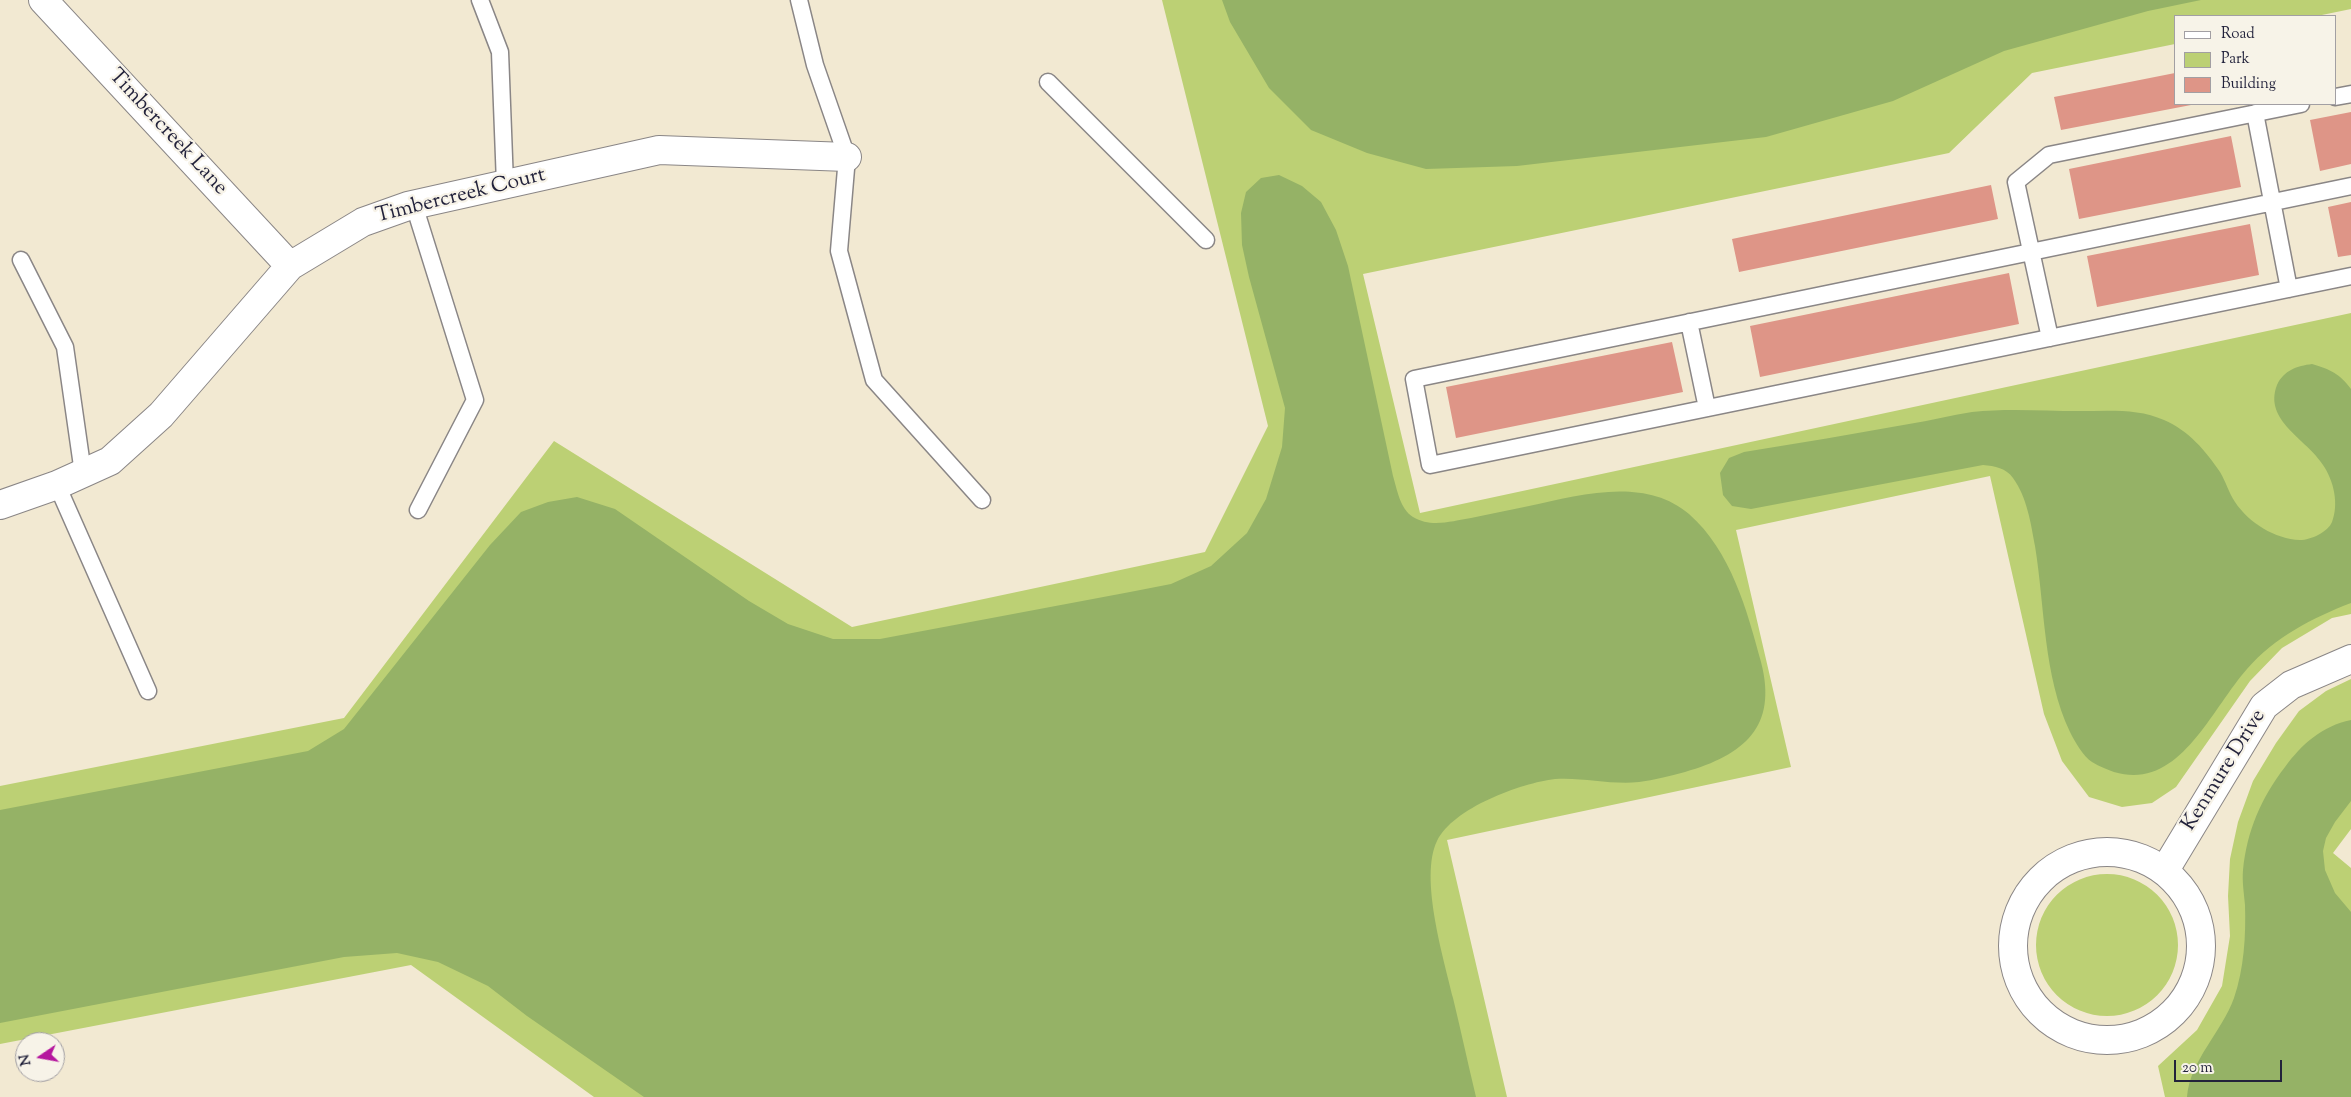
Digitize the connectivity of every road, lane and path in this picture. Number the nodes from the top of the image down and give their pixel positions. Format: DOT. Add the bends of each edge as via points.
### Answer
graph roads {
  1 [pos="43,0"];
  2 [pos="480,0"];
  3 [pos="799,0"];
  4 [pos="1048,82"];
  5 [pos="2351,94"];
  6 [pos="2336,97"];
  7 [pos="2296,105"];
  8 [pos="2255,113"];
  9 [pos="847,157"];
  10 [pos="505,184"];
  11 [pos="2351,186"];
  12 [pos="2272,202"];
  13 [pos="414,205"];
  14 [pos="1206,240"];
  15 [pos="2031,252"];
  16 [pos="21,260"];
  17 [pos="290,266"];
  18 [pos="2351,276"];
  19 [pos="2289,289"];
  20 [pos="1690,322"];
  21 [pos="2050,338"];
  22 [pos="1707,408"];
  23 [pos="83,473"];
  24 [pos="57,485"];
  25 [pos="982,500"];
  26 [pos="0,505"];
  27 [pos="418,510"];
  28 [pos="2351,658"];
  29 [pos="148,691"];
  30 [pos="2165,870"];
  1 -- 17 [label="street, Timbercreek Lane"];
  2 -- 10 [label="lane" via="500,52"];
  3 -- 9 [label="lane" via="815,65"];
  4 -- 14 [label="lane"];
  5 -- 6 [label="lane"];
  7 -- 8 [label="lane"];
  8 -- 12 [label="lane"];
  8 -- 15 [label="lane" via="2049,155 2016,182"];
  9 -- 10 [label="street, Timbercreek Court" via="658,150"];
  9 -- 25 [label="lane" via="838,250 874,380"];
  10 -- 13 [label="street, Timbercreek Court"];
  11 -- 12 [label="lane"];
  12 -- 15 [label="lane"];
  12 -- 19 [label="lane"];
  13 -- 17 [label="street, Timbercreek Court" via="363,222"];
  13 -- 27 [label="lane" via="475,400"];
  15 -- 20 [label="lane"];
  15 -- 21 [label="lane"];
  16 -- 23 [label="lane" via="65,347"];
  17 -- 23 [label="street, Timbercreek Court" via="161,414 110,461"];
  18 -- 19 [label="lane"];
  19 -- 21 [label="lane"];
  20 -- 22 [label="lane"];
  20 -- 22 [label="lane" via="1414,379 1430,464"];
  21 -- 22 [label="lane"];
  23 -- 24 [label="street, Timbercreek Court"];
  24 -- 26 [label="street, Timbercreek Court"];
  24 -- 29 [label="lane"];
  28 -- 30 [label="street, Kenmure Drive" via="2291,685 2264,706"];
  30 -- 30 [label="street" via="2136,855 2106,850 2074,856 2047,872 2027,895 2014,924 2013,955 2021,985 2038,1011 2063,1030 2092,1040 2123,1040 2153,1029 2178,1010 2194,983 2202,953 2199,921 2186,893"];
}
